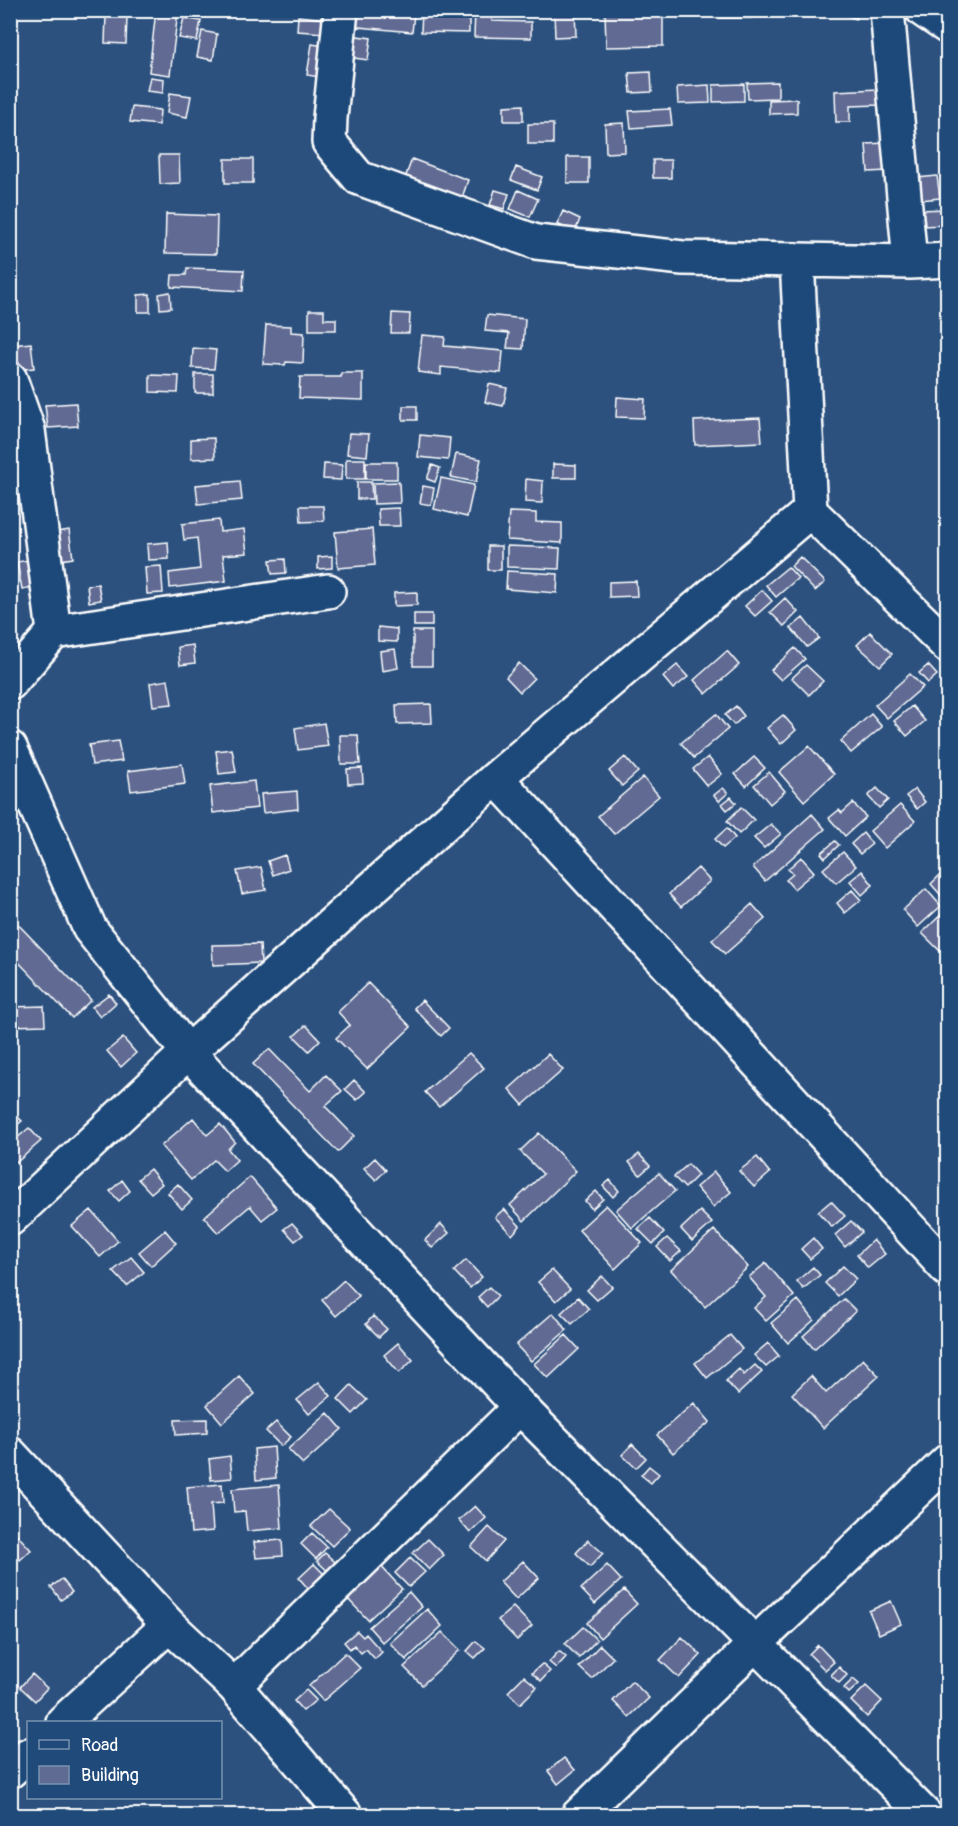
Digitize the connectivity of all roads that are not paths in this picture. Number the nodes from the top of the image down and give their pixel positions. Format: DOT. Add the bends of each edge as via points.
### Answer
graph roads {
  1 [pos="341,10"];
  2 [pos="886,10"];
  3 [pos="923,10"];
  4 [pos="948,27"];
  5 [pos="797,260"];
  6 [pos="948,260"];
  7 [pos="910,262"];
  8 [pos="10,379"];
  9 [pos="810,511"];
  10 [pos="328,591"];
  11 [pos="54,632"];
  12 [pos="948,646"];
  13 [pos="10,683"];
  14 [pos="10,748"];
  15 [pos="496,778"];
  16 [pos="188,1052"];
  17 [pos="10,1219"];
  18 [pos="948,1270"];
  19 [pos="520,1407"];
  20 [pos="10,1454"];
  21 [pos="948,1461"];
  22 [pos="169,1625"];
  23 [pos="756,1643"];
  24 [pos="234,1686"];
  25 [pos="64,1721"];
  26 [pos="27,1756"];
  27 [pos="10,1771"];
  28 [pos="346,1815"];
  29 [pos="578,1815"];
  30 [pos="926,1815"];
  1 -- 5 [label="street" via="329,142 358,178 536,242 683,258"];
  2 -- 7 [label="street"];
  3 -- 4 [label="street"];
  5 -- 7 [label="street"];
  5 -- 9 [label="street"];
  6 -- 7 [label="street"];
  8 -- 11 [label="street" via="28,430"];
  9 -- 12 [label="street"];
  9 -- 15 [label="street"];
  10 -- 11 [label="street"];
  11 -- 13 [label="street"];
  14 -- 16 [label="street" via="90,929"];
  15 -- 16 [label="street"];
  15 -- 18 [label="street"];
  16 -- 17 [label="street"];
  16 -- 19 [label="street"];
  19 -- 23 [label="street"];
  19 -- 24 [label="street"];
  20 -- 22 [label="street"];
  21 -- 23 [label="street"];
  22 -- 24 [label="street"];
  22 -- 25 [label="street"];
  23 -- 29 [label="street"];
  23 -- 30 [label="street"];
  24 -- 28 [label="street"];
  26 -- 27 [label="street"];
}
